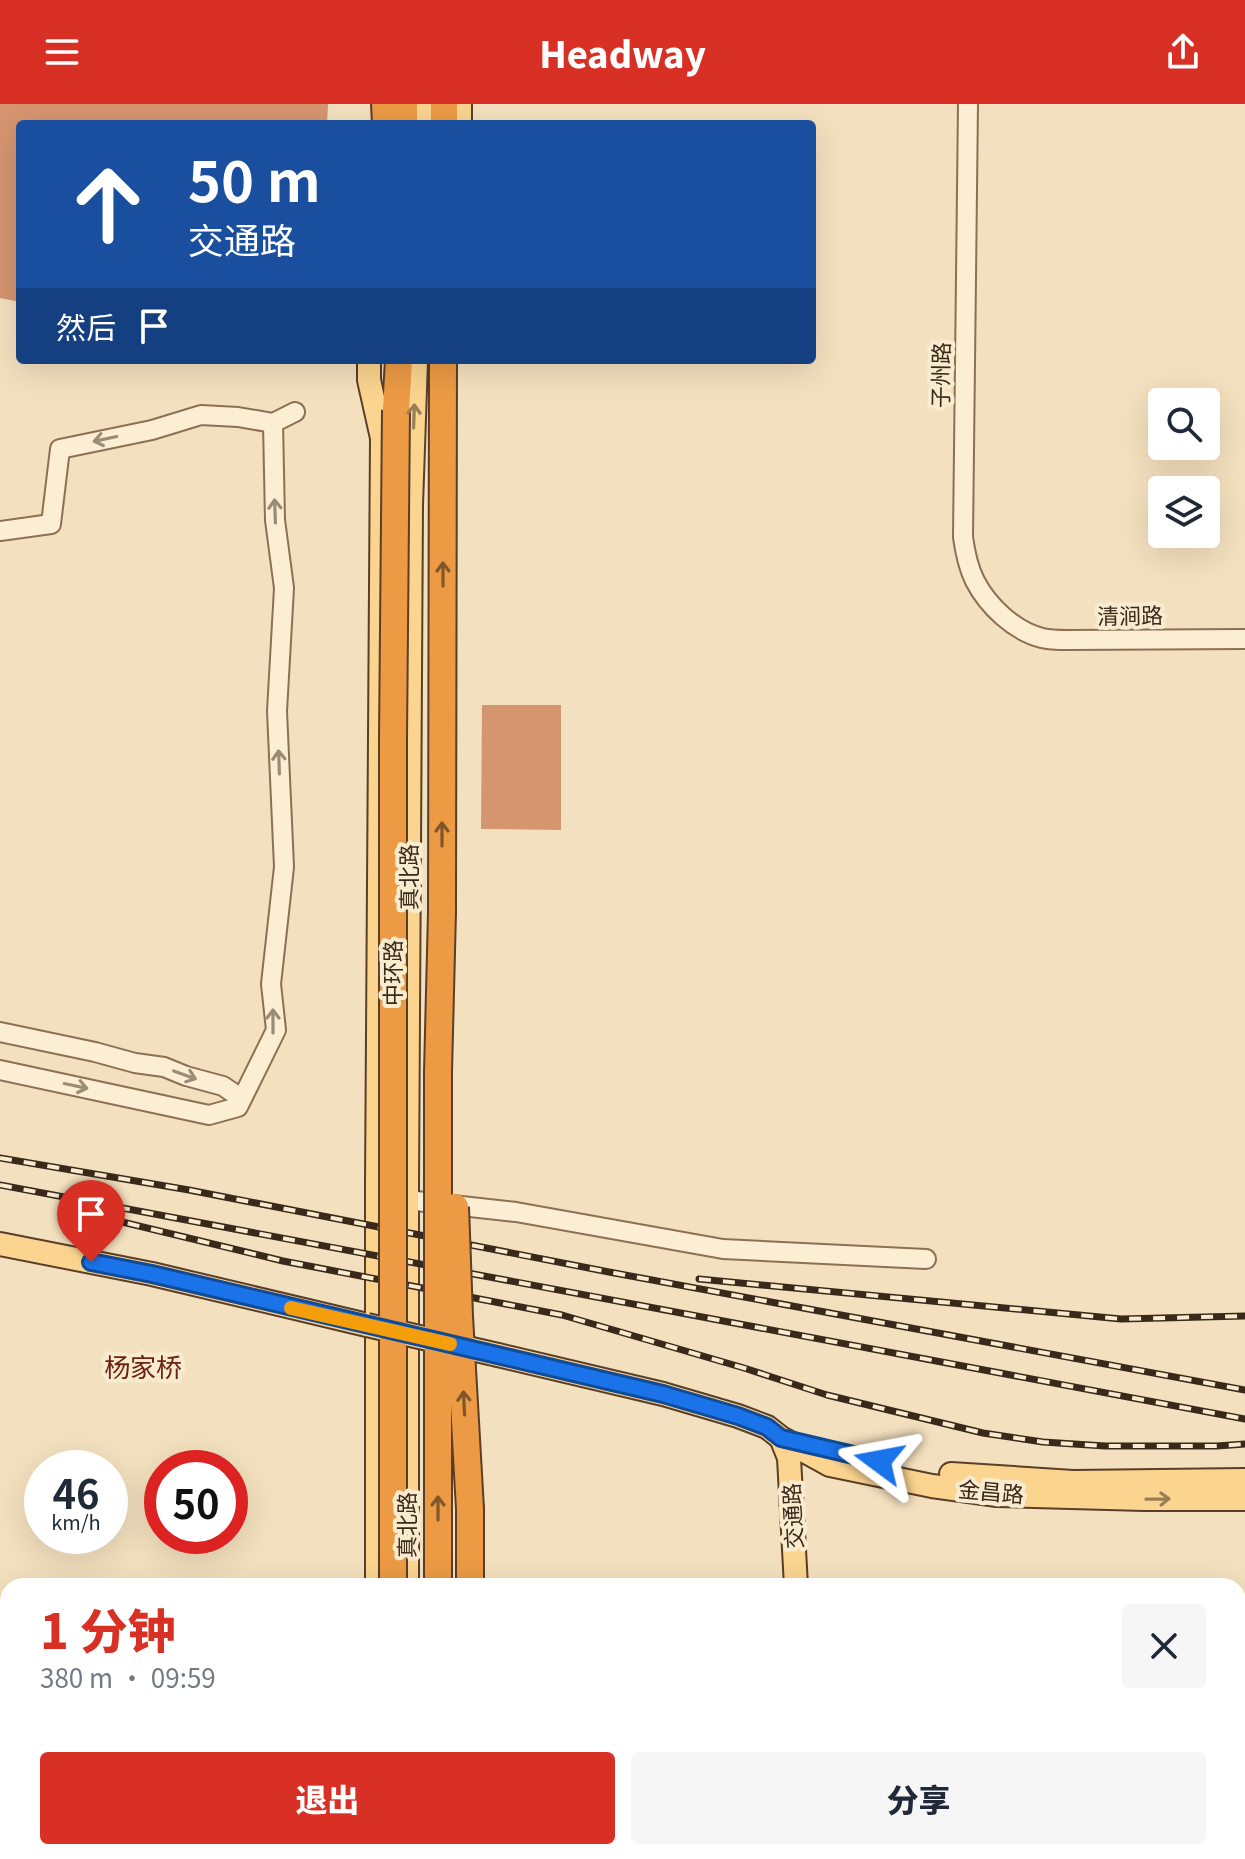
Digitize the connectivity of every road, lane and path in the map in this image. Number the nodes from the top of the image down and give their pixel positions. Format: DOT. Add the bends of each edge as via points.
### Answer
graph roads {
  1 [pos="968,104"];
  2 [pos="369,364"];
  3 [pos="384,364"];
  4 [pos="408,364"];
  5 [pos="409,364"];
  6 [pos="443,364"];
  7 [pos="295,412"];
  8 [pos="273,423"];
  9 [pos="382,438"];
  10 [pos="0,531"];
  11 [pos="1017,628"];
  12 [pos="1245,639"];
  13 [pos="442,912"];
  14 [pos="0,1032"];
  15 [pos="0,1070"];
  16 [pos="242,1099"];
  17 [pos="407,1200"];
  18 [pos="0,1244"];
  19 [pos="926,1259"];
  20 [pos="781,1438"];
  21 [pos="1245,1480"];
  22 [pos="1245,1499"];
  23 [pos="377,1578"];
  24 [pos="393,1578"];
  25 [pos="407,1578"];
  26 [pos="438,1578"];
  27 [pos="470,1578"];
  28 [pos="796,1578"];
  1 -- 11 [label="street, 子州路" via="963,537 975,581 990,604"];
  2 -- 9 [label="main road, 真北路"];
  3 -- 9 [label="main road, 真北路"];
  4 -- 24 [label="highway, 中环路, bridge" via="396,410"];
  17 -- 5 [label="main road, 真北路, one-way"];
  13 -- 6 [label="highway, one-way"];
  7 -- 8 [label="street"];
  8 -- 10 [label="street, one-way" via="201,415 60,449 51,524"];
  16 -- 8 [label="street, one-way" via="276,1030 271,984 284,867 277,711 284,588 275,520"];
  9 -- 23 [label="main road, 真北路"];
  11 -- 12 [label="street, 清涧路" via="1042,638 1068,640"];
  26 -- 13 [label="highway, one-way, bridge"];
  27 -- 13 [label="highway, one-way, bridge"];
  14 -- 16 [label="street, one-way" via="164,1067 223,1086"];
  15 -- 16 [label="street, one-way" via="209,1115 238,1107"];
  17 -- 19 [label="street" via="516,1212 723,1249"];
  17 -- 25 [label="main road, 真北路"];
  18 -- 20 [label="main road, bridge" via="152,1274 663,1394 738,1416"];
  20 -- 21 [label="main road, 金昌路" via="936,1473 1073,1482"];
  20 -- 22 [label="main road, 金昌路, one-way" via="830,1465 997,1495"];
  20 -- 28 [label="main road, 交通路" via="789,1458"];
}
